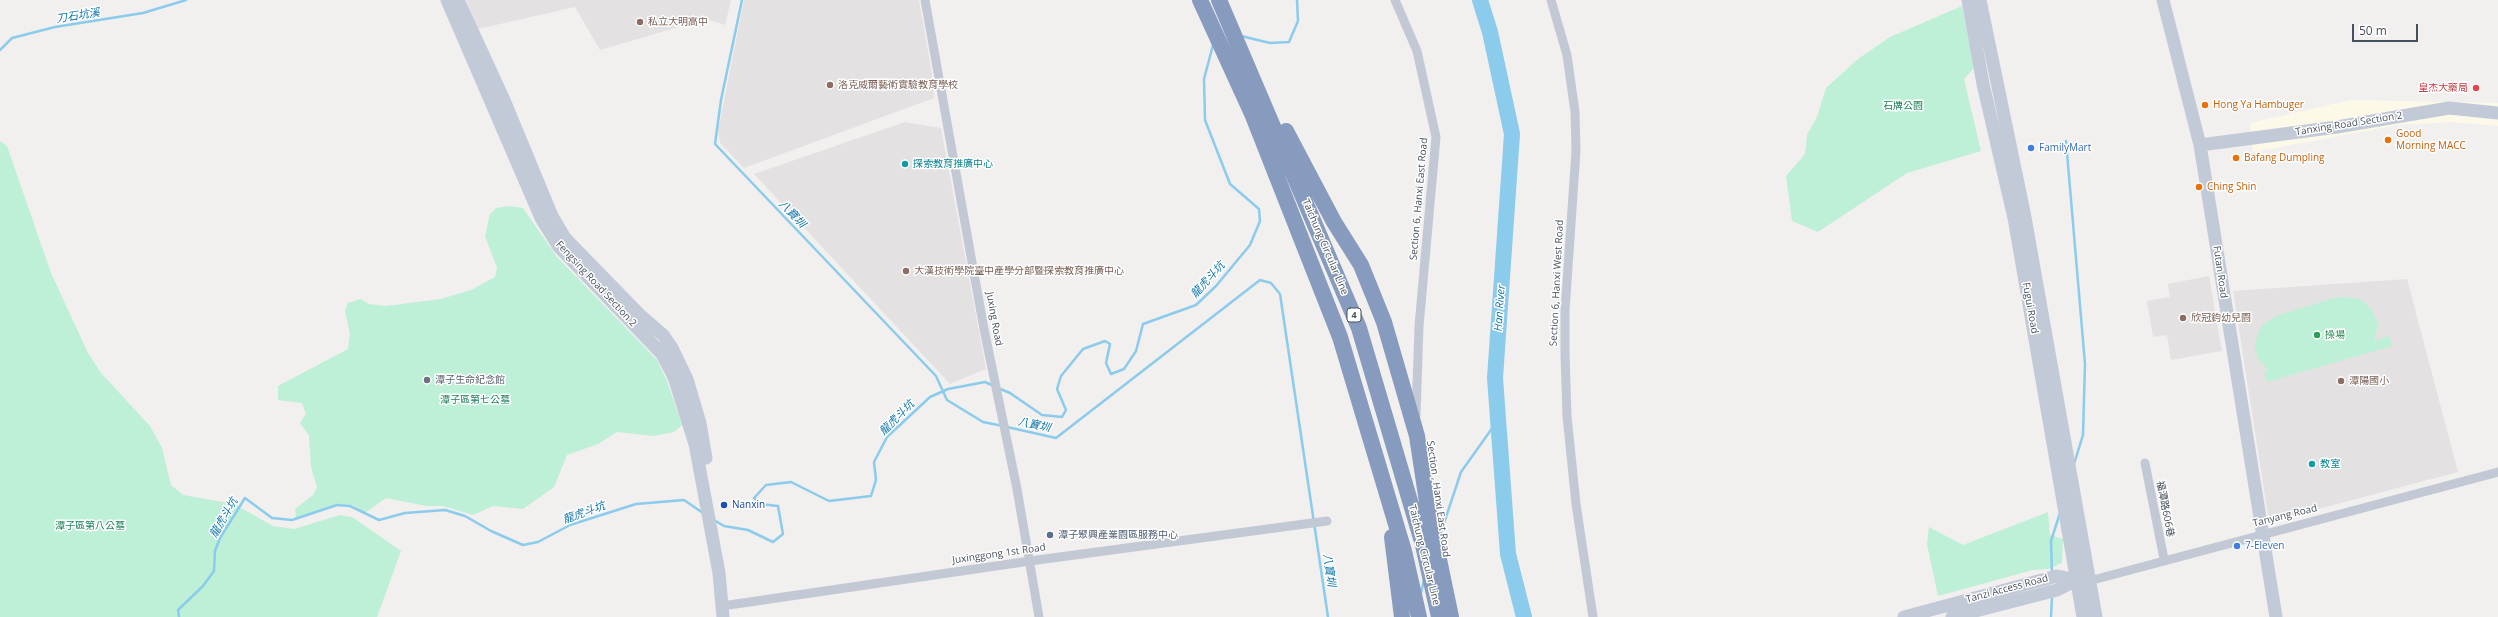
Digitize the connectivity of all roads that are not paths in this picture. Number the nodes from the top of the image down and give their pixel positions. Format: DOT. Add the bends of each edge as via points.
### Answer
graph roads {
  1 [pos="447,0"];
  2 [pos="458,0"];
  3 [pos="925,0"];
  4 [pos="1200,0"];
  5 [pos="1219,0"];
  6 [pos="1395,0"];
  7 [pos="1551,0"];
  8 [pos="1968,0"];
  9 [pos="1980,0"];
  10 [pos="2163,0"];
  11 [pos="1231,25"];
  12 [pos="2498,113"];
  13 [pos="2200,145"];
  14 [pos="2145,463"];
  15 [pos="2498,472"];
  16 [pos="1385,486"];
  17 [pos="712,518"];
  18 [pos="1327,521"];
  19 [pos="2263,533"];
  20 [pos="2164,559"];
  21 [pos="1030,561"];
  22 [pos="2083,580"];
  23 [pos="723,611"];
  24 [pos="1039,617"];
  25 [pos="1402,617"];
  26 [pos="1419,617"];
  27 [pos="1439,617"];
  28 [pos="1450,617"];
  29 [pos="1593,617"];
  30 [pos="1904,617"];
  31 [pos="1952,617"];
  32 [pos="2084,617"];
  33 [pos="2096,617"];
  34 [pos="2276,617"];
  1 -- 17 [label="street, Fengsing Road Section 2" via="541,218 559,247 662,354 674,377 695,444"];
  2 -- 17 [label="street, Fengsing Road Section 2" via="504,100 552,216 565,238 663,335 672,348 687,379 700,423"];
  3 -- 21 [label="street, Juxing Road" via="984,329"];
  4 -- 16 [label="highway, Taichung Circular Line / 4" via="1253,116 1340,337"];
  5 -- 11 [label="highway, Taichung Circular Line / 4"];
  6 -- 28 [label="street, Section 6, Hanxi East Road" via="1417,51 1436,136 1419,326 1416,418 1421,476 1437,573"];
  7 -- 29 [label="street, Section 6, Hanxi West Road" via="1567,55 1575,112 1576,151 1565,311 1565,361 1567,416 1575,497"];
  8 -- 22 [label="street, Fugui Road" via="1983,84 2014,218"];
  9 -- 22 [label="street, Fugui Road" via="2025,220"];
  10 -- 13 [label="street, Futan Road"];
  11 -- 27 [label="highway, Taichung Circular Line / 4" via="1359,328 1423,545"];
  11 -- 28 [label="highway" via="1334,222 1361,265 1384,322 1417,436 1427,502"];
  12 -- 13 [label="street, Tanxing Road Section 2" via="2450,108 2332,128"];
  13 -- 19 [label="street, Futan Road"];
  14 -- 20 [label="street, 福潭路606巷"];
  15 -- 19 [label="street, Tanyang Road"];
  16 -- 25 [label="highway"];
  16 -- 26 [label="highway, Taichung Circular Line / 4" via="1404,551"];
  17 -- 23 [label="street, Fengsing Road Section 2"];
  18 -- 21 [label="street, Juxinggong 1st Road"];
  19 -- 20 [label="street, Tanyang Road"];
  19 -- 34 [label="street, Futan Road"];
  20 -- 22 [label="street, Tanyang Road"];
  21 -- 23 [label="street, Juxinggong 1st Road"];
  21 -- 24 [label="street, Juxing Road"];
  22 -- 30 [label="street, Tanzi Access Road" via="2057,576"];
  22 -- 31 [label="street, Tanzi Access Road" via="2057,590"];
  22 -- 32 [label="street, Fugui Road"];
  22 -- 33 [label="street, Fugui Road"];
}
